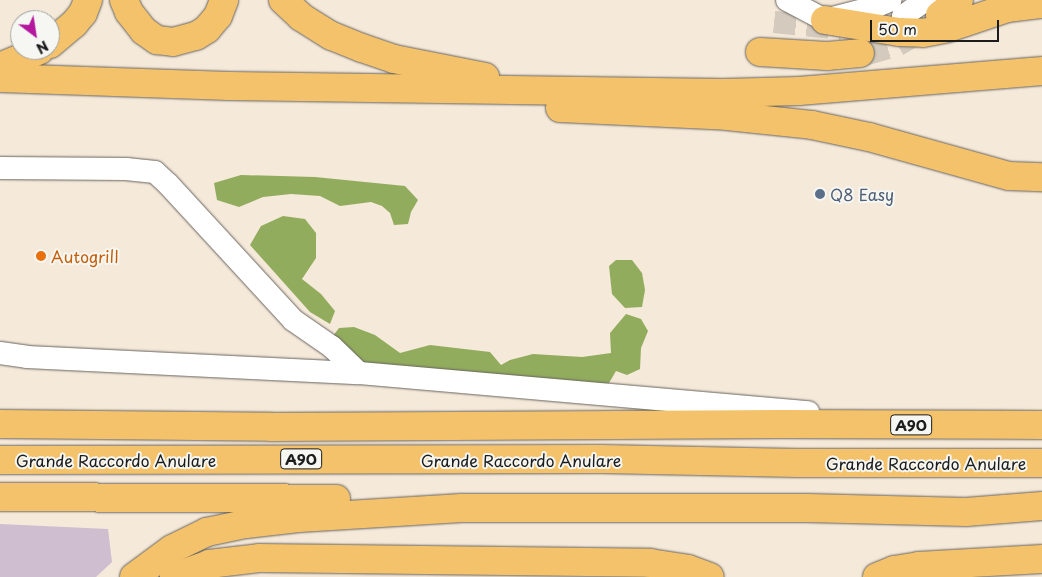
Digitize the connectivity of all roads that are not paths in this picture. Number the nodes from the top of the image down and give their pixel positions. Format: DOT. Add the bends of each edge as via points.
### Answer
graph roads {
  1 [pos="88,0"];
  2 [pos="124,0"];
  3 [pos="224,0"];
  4 [pos="283,0"];
  5 [pos="787,0"];
  6 [pos="1042,4"];
  7 [pos="942,5"];
  8 [pos="897,8"];
  9 [pos="825,20"];
  10 [pos="60,36"];
  11 [pos="760,52"];
  12 [pos="860,53"];
  13 [pos="16,60"];
  14 [pos="0,67"];
  15 [pos="1042,71"];
  16 [pos="0,78"];
  17 [pos="229,86"];
  18 [pos="550,90"];
  19 [pos="0,168"];
  20 [pos="1042,177"];
  21 [pos="0,353"];
  22 [pos="360,373"];
  23 [pos="0,424"];
  24 [pos="978,425"];
  25 [pos="1042,425"];
  26 [pos="0,460"];
  27 [pos="1042,463"];
  28 [pos="0,497"];
  29 [pos="1042,506"];
  30 [pos="462,508"];
  31 [pos="966,512"];
  32 [pos="1042,517"];
  33 [pos="1042,559"];
  34 [pos="134,577"];
  35 [pos="174,577"];
  36 [pos="710,577"];
  37 [pos="877,577"];
  1 -- 10 [label="main road" via="74,24"];
  2 -- 3 [label="main road" via="144,31 157,40 173,42 196,36 207,29 218,16"];
  4 -- 18 [label="main road" via="301,17 332,36 394,59"];
  5 -- 9 [label="lane"];
  6 -- 9 [label="main road" via="1007,8 948,28 923,32 899,32"];
  7 -- 8 [label="lane"];
  8 -- 9 [label="lane" via="876,7"];
  11 -- 12 [label="main road" via="827,56"];
  13 -- 14 [label="main road"];
  15 -- 18 [label="main road" via="799,91"];
  16 -- 17 [label="main road"];
  17 -- 18 [label="main road"];
  17 -- 20 [label="main road" via="782,122 869,136 1009,176"];
  19 -- 22 [label="lane" via="155,172 300,327 332,347"];
  21 -- 22 [label="lane"];
  22 -- 24 [label="lane" via="729,407"];
  23 -- 24 [label="main road, Grande Raccordo Anulare / A90" via="271,427"];
  24 -- 25 [label="main road, Grande Raccordo Anulare / A90"];
  26 -- 27 [label="main road, Grande Raccordo Anulare / A90" via="602,459"];
  28 -- 30 [label="main road" via="333,499"];
  29 -- 31 [label="main road"];
  30 -- 31 [label="main road" via="807,508"];
  30 -- 34 [label="main road" via="230,526 184,542"];
  31 -- 32 [label="main road"];
  33 -- 37 [label="main road" via="918,566"];
  35 -- 36 [label="main road" via="209,564 259,558 643,563 677,567"];
}
